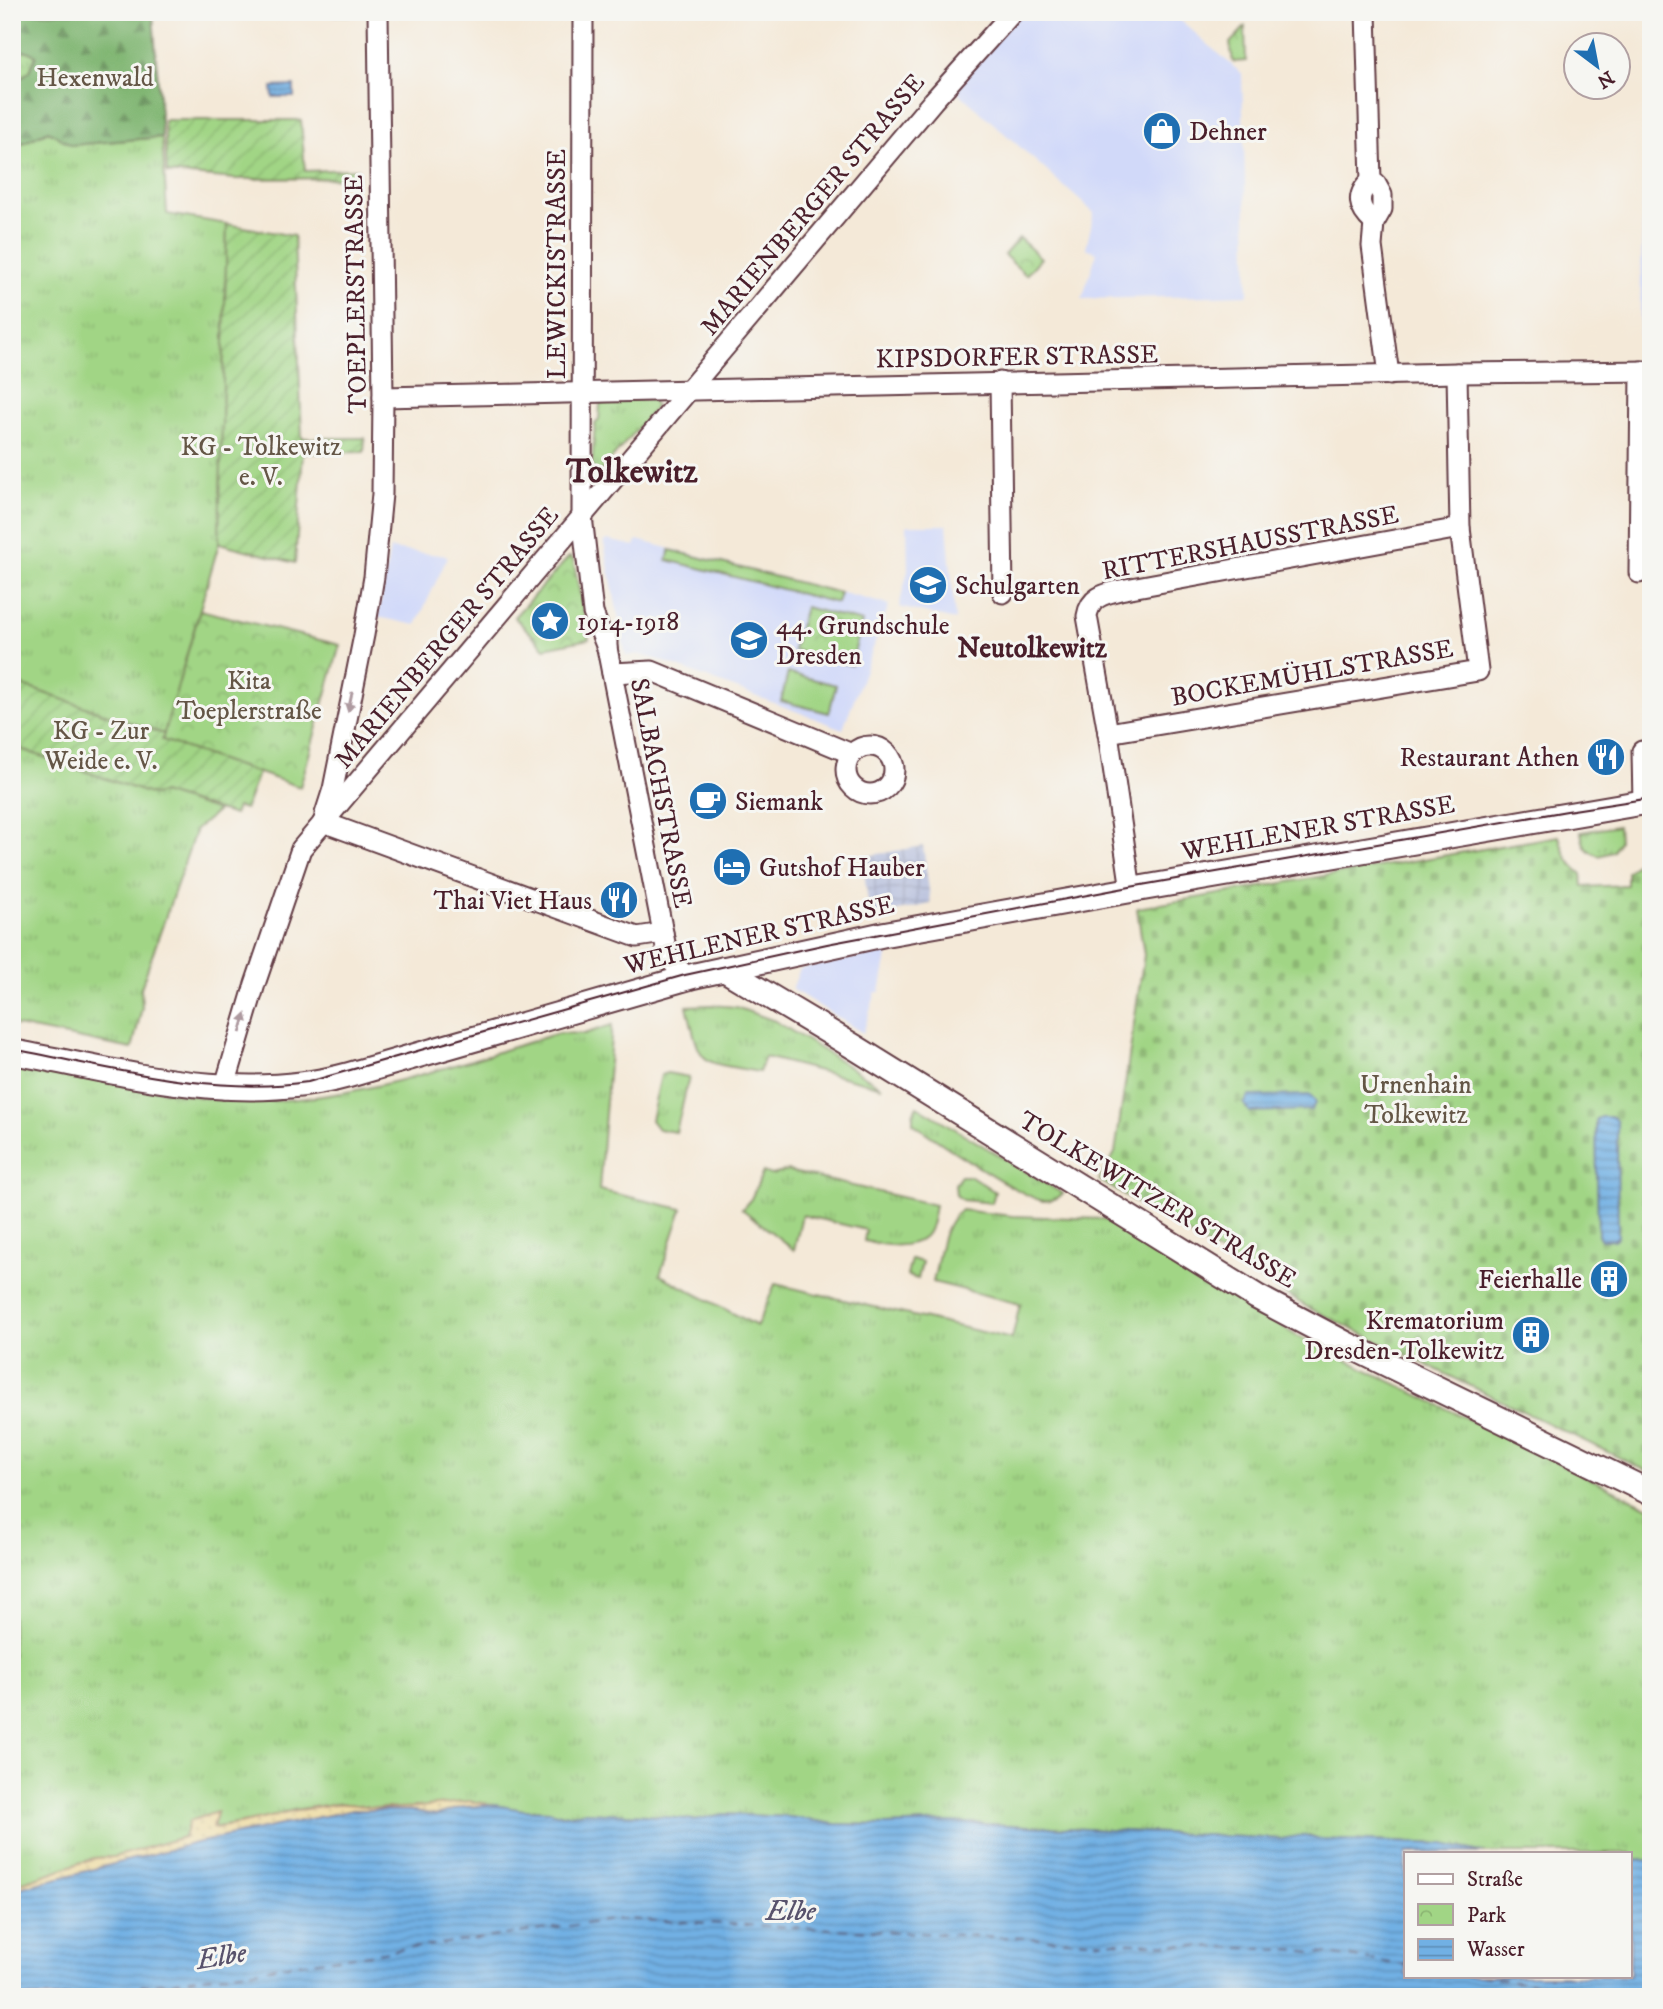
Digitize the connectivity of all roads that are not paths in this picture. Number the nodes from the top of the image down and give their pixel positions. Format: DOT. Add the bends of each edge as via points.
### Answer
graph roads {
  1 [pos="378,12"];
  2 [pos="395,12"];
  3 [pos="583,12"];
  4 [pos="1013,12"];
  5 [pos="1366,12"];
  6 [pos="1646,371"];
  7 [pos="1457,373"];
  8 [pos="1389,375"];
  9 [pos="1000,382"];
  10 [pos="690,389"];
  11 [pos="582,391"];
  12 [pos="383,397"];
  13 [pos="582,516"];
  14 [pos="1460,528"];
  15 [pos="1639,573"];
  16 [pos="1003,593"];
  17 [pos="612,673"];
  18 [pos="1108,733"];
  19 [pos="1642,751"];
  20 [pos="852,754"];
  21 [pos="1647,802"];
  22 [pos="323,822"];
  23 [pos="1131,890"];
  24 [pos="663,933"];
  25 [pos="724,969"];
  26 [pos="693,976"];
  27 [pos="12,1052"];
  28 [pos="224,1089"];
  29 [pos="1651,1493"];
  1 -- 2 [label="street"];
  1 -- 12 [label="street, TOEPLERSTRASSE"];
  3 -- 11 [label="street, LEWICKISTRASSE"];
  4 -- 10 [label="street, MARIENBERGER STRASSE"];
  5 -- 8 [label="street" via="1371,181 1359,196 1359,204 1374,222 1372,246"];
  6 -- 7 [label="street, KIPSDORFER STRASSE"];
  6 -- 15 [label="street"];
  7 -- 8 [label="street, KIPSDORFER STRASSE"];
  7 -- 14 [label="street, BOCKEMÜHLSTRASSE"];
  8 -- 9 [label="street, KIPSDORFER STRASSE"];
  9 -- 10 [label="street, KIPSDORFER STRASSE"];
  9 -- 16 [label="street"];
  10 -- 11 [label="street, KIPSDORFER STRASSE"];
  10 -- 13 [label="street, MARIENBERGER STRASSE"];
  11 -- 12 [label="street, KIPSDORFER STRASSE"];
  11 -- 13 [label="street, LEWICKISTRASSE"];
  12 -- 22 [label="street, TOEPLERSTRASSE, one-way" via="374,577"];
  13 -- 17 [label="street, SALBACHSTRASSE" via="593,613"];
  13 -- 22 [label="street, MARIENBERGER STRASSE"];
  14 -- 18 [label="street, RITTERSHAUSSTRASSE" via="1099,595 1088,607 1087,616"];
  14 -- 18 [label="street, BOCKEMÜHLSTRASSE" via="1478,671"];
  17 -- 20 [label="street" via="652,671"];
  17 -- 24 [label="street, SALBACHSTRASSE"];
  18 -- 23 [label="street, RITTERSHAUSSTRASSE"];
  19 -- 21 [label="street"];
  21 -- 23 [label="main road, WEHLENER STRASSE"];
  22 -- 24 [label="street" via="637,937"];
  28 -- 22 [label="street, MARIENBERGER STRASSE, one-way" via="301,849"];
  23 -- 25 [label="main road, WEHLENER STRASSE"];
  24 -- 26 [label="street, SALBACHSTRASSE" via="668,958 685,975"];
  25 -- 26 [label="main road, WEHLENER STRASSE"];
  25 -- 29 [label="main road, TOLKEWITZER STRASSE" via="1257,1297"];
  26 -- 28 [label="main road, WEHLENER STRASSE" via="331,1080"];
  27 -- 28 [label="main road, WEHLENER STRASSE"];
}
